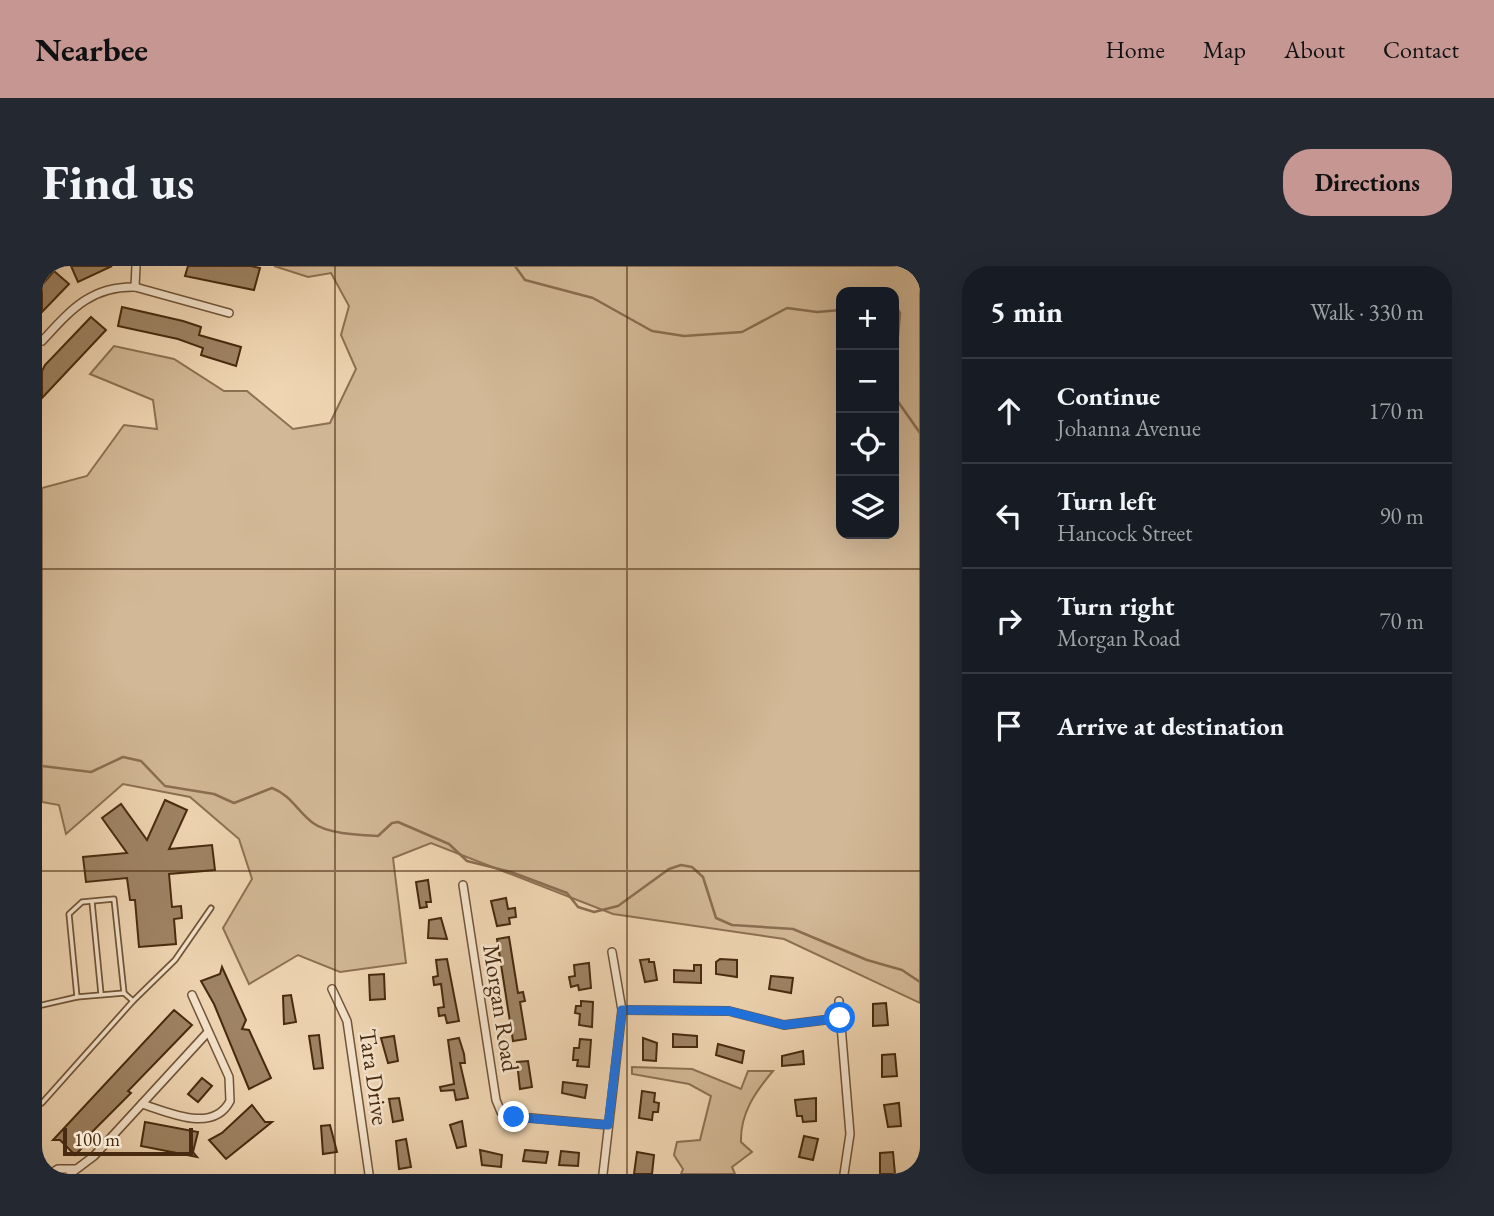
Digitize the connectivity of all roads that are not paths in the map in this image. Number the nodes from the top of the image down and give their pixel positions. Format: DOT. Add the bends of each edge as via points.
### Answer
graph roads {
  1 [pos="136,266"];
  2 [pos="135,287"];
  3 [pos="229,313"];
  4 [pos="42,341"];
  5 [pos="463,885"];
  6 [pos="92,901"];
  7 [pos="211,908"];
  8 [pos="612,952"];
  9 [pos="332,989"];
  10 [pos="124,993"];
  11 [pos="101,994"];
  12 [pos="192,995"];
  13 [pos="77,997"];
  14 [pos="839,1000"];
  15 [pos="133,1001"];
  16 [pos="42,1005"];
  17 [pos="622,1010"];
  18 [pos="840,1018"];
  19 [pos="208,1032"];
  20 [pos="42,1103"];
  21 [pos="142,1104"];
  22 [pos="608,1125"];
  23 [pos="73,1171"];
  24 [pos="50,1174"];
  25 [pos="369,1174"];
  26 [pos="603,1174"];
  27 [pos="844,1174"];
  1 -- 2 [label="street"];
  2 -- 3 [label="street"];
  2 -- 4 [label="street" via="90,296 72,308"];
  5 -- 22 [label="street, Morgan Road" via="501,1112"];
  6 -- 10 [label="lane" via="114,899"];
  6 -- 11 [label="lane"];
  6 -- 13 [label="lane" via="82,902 69,914"];
  7 -- 15 [label="lane" via="175,960"];
  8 -- 17 [label="street"];
  9 -- 25 [label="street, Tara Drive" via="347,1021"];
  10 -- 11 [label="lane"];
  10 -- 15 [label="lane"];
  11 -- 13 [label="lane"];
  12 -- 19 [label="street"];
  13 -- 16 [label="lane"];
  14 -- 18 [label="street"];
  15 -- 20 [label="lane"];
  17 -- 18 [label="street" via="729,1011 784,1025"];
  17 -- 22 [label="street"];
  18 -- 27 [label="street" via="850,1134"];
  19 -- 21 [label="street"];
  19 -- 21 [label="street" via="231,1084 230,1101 223,1111 200,1119"];
  21 -- 23 [label="street" via="94,1156"];
  22 -- 26 [label="street"];
  23 -- 24 [label="street" via="58,1169"];
}
